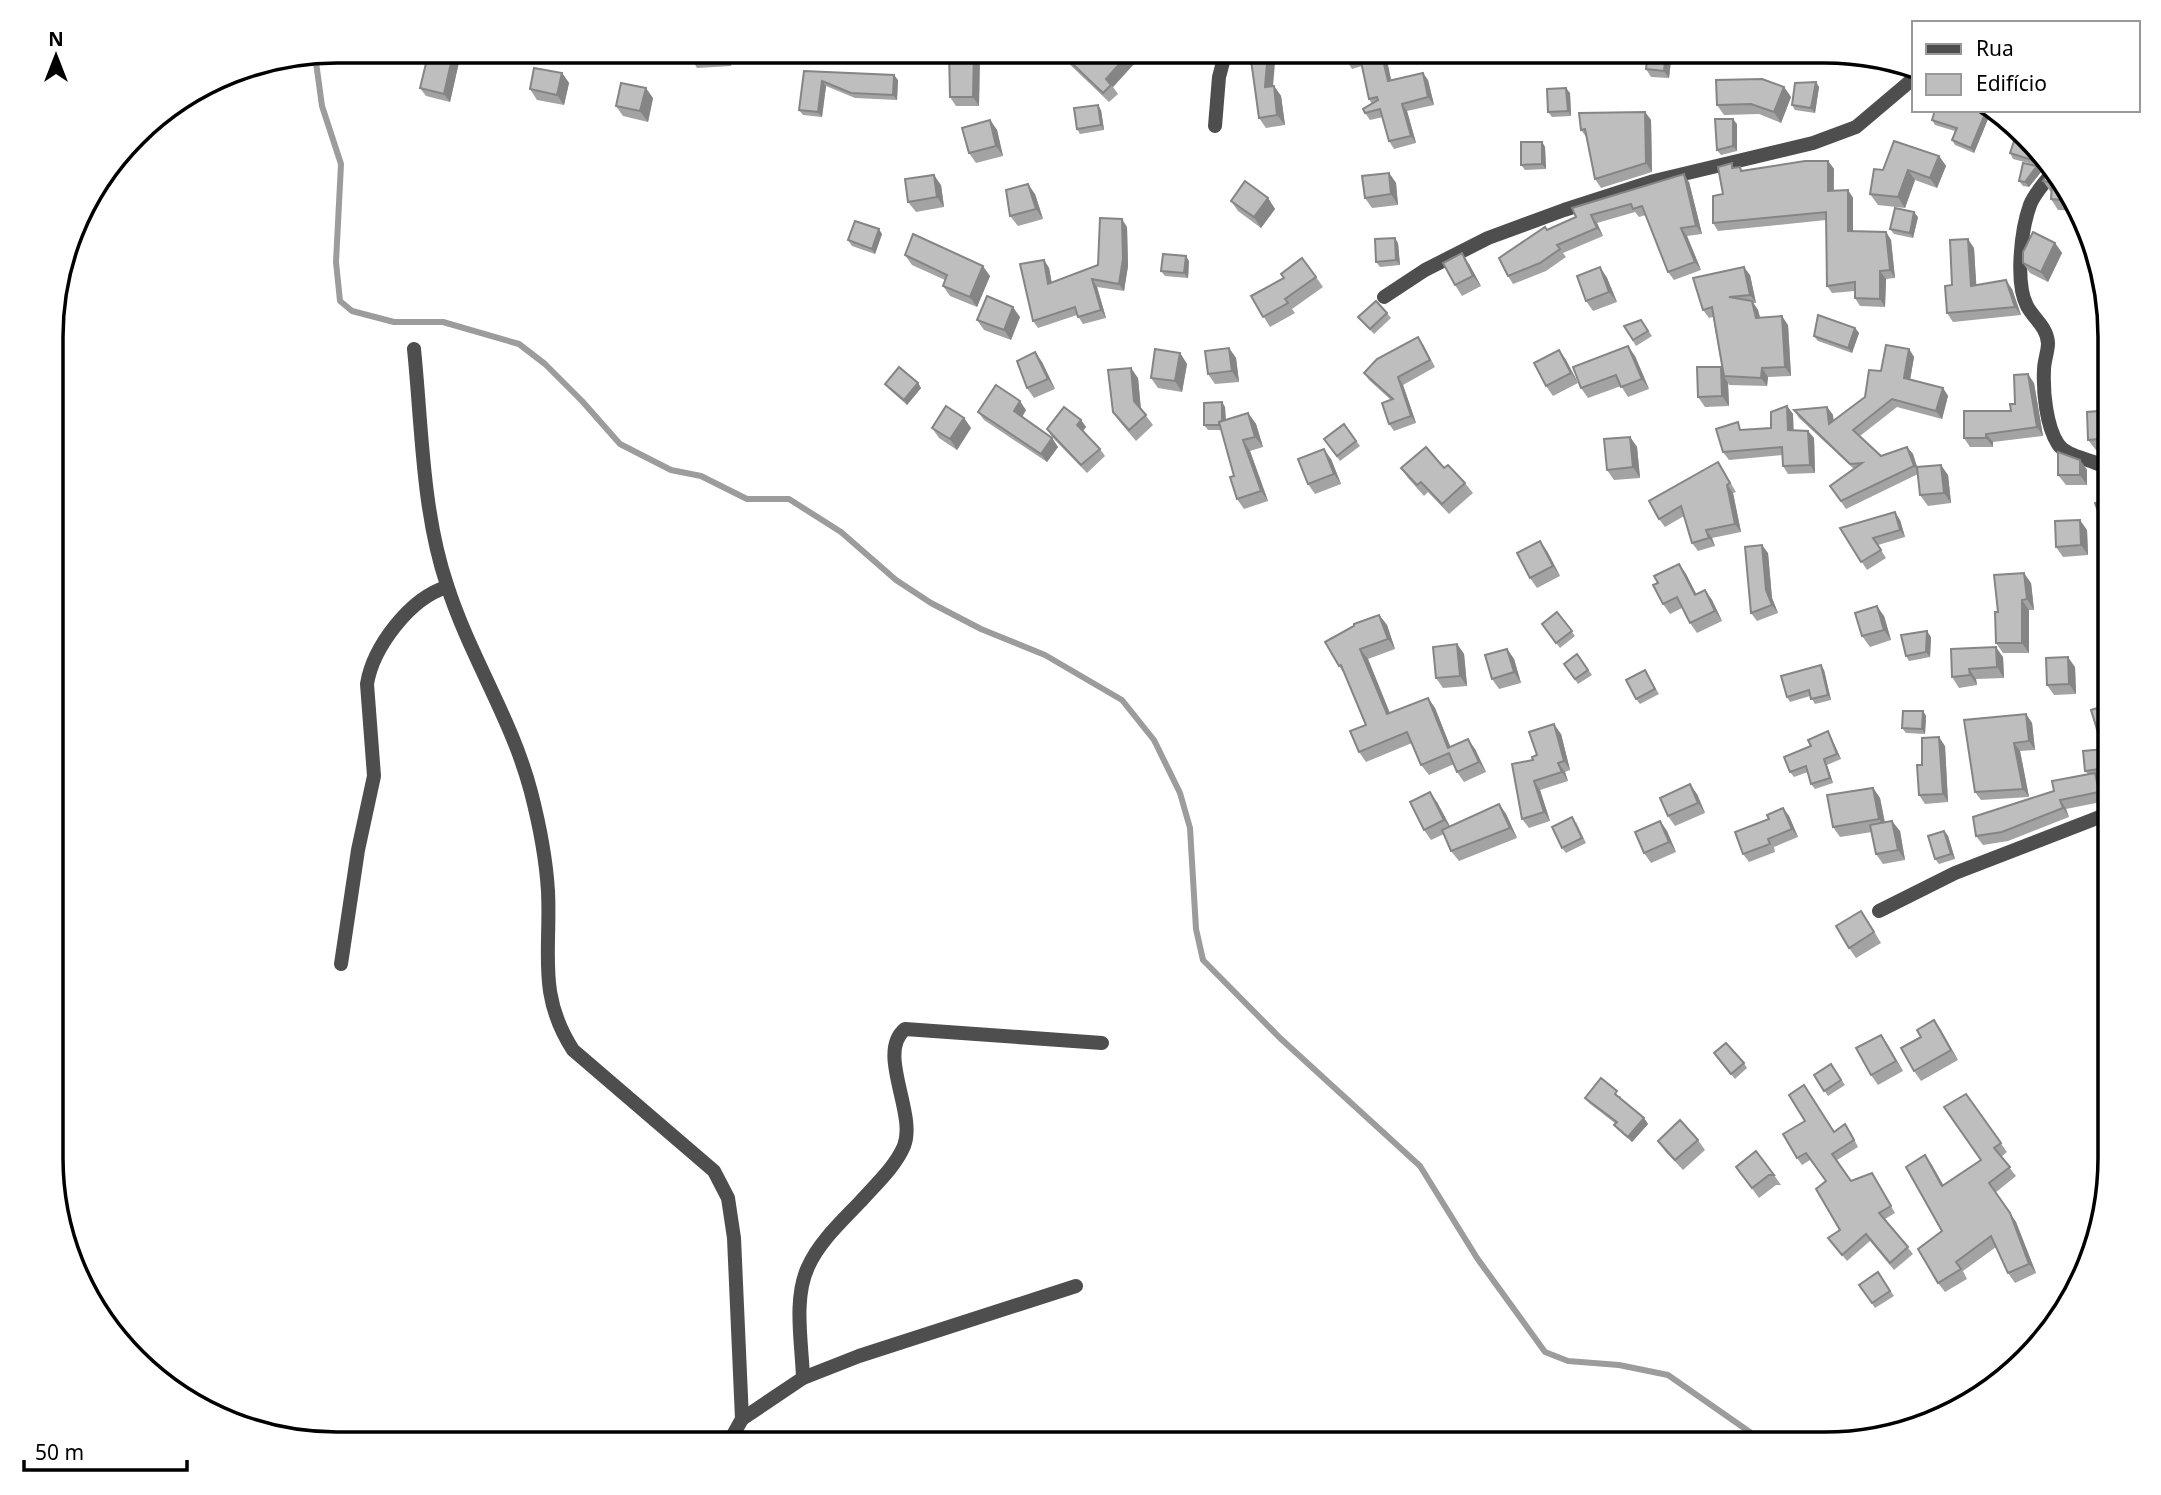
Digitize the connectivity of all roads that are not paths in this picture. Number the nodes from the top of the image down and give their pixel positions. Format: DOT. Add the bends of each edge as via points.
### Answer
graph roads {
  1 [pos="1223,63"];
  2 [pos="1912,80"];
  3 [pos="1215,126"];
  4 [pos="2048,179"];
  5 [pos="1384,297"];
  6 [pos="414,349"];
  7 [pos="2098,464"];
  8 [pos="447,587"];
  9 [pos="2098,818"];
  10 [pos="1879,911"];
  11 [pos="341,964"];
  12 [pos="1102,1043"];
  13 [pos="1076,1286"];
  14 [pos="803,1378"];
  15 [pos="742,1419"];
  16 [pos="735,1432"];
  1 -- 3 [label="street"];
  2 -- 5 [label="street" via="1856,127 1813,143 1654,181 1564,210 1488,238"];
  4 -- 7 [label="street" via="2030,204 2022,239 2022,284 2027,306 2041,323 2048,343 2046,402 2056,442 2063,450"];
  6 -- 8 [label="street" via="435,549"];
  8 -- 11 [label="street" via="413,607 380,646 369,669 374,776"];
  8 -- 15 [label="street" via="470,650 510,727 531,792 548,891 548,993 557,1025 573,1050 714,1171 728,1198 734,1237"];
  9 -- 10 [label="street" via="1955,873"];
  12 -- 14 [label="street" via="905,1029 896,1037 905,1144 891,1168 832,1231 807,1268 800,1300"];
  13 -- 14 [label="street"];
  14 -- 15 [label="street"];
  15 -- 16 [label="street"];
}
